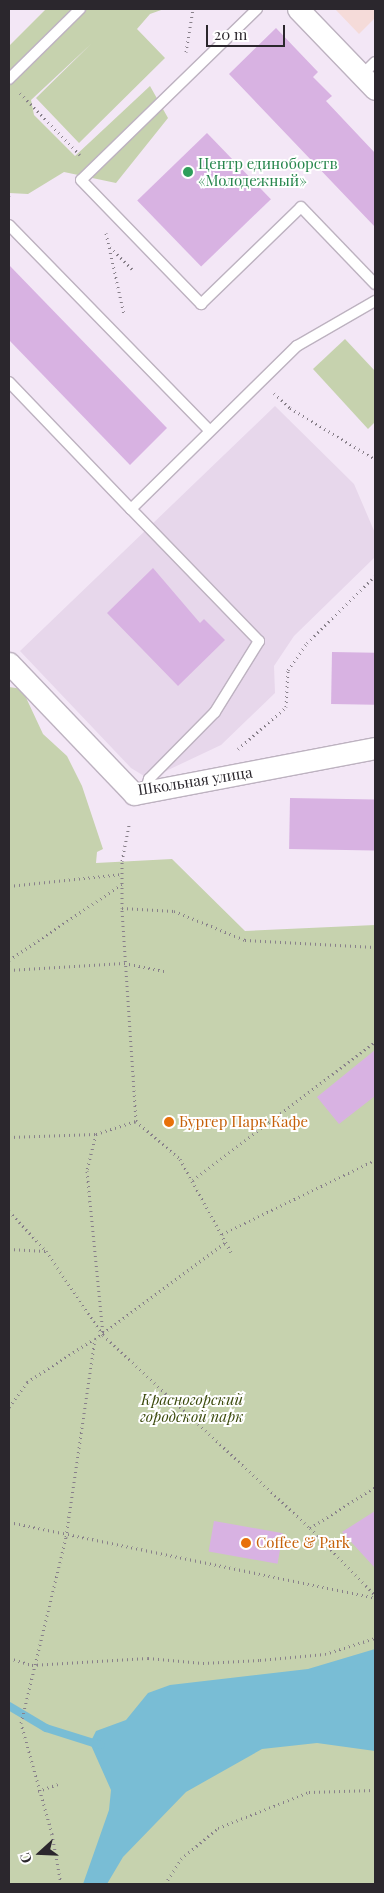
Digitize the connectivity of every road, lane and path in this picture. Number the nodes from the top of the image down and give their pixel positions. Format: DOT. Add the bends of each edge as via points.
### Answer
graph roads {
  1 [pos="80,9"];
  2 [pos="193,9"];
  3 [pos="257,9"];
  4 [pos="298,9"];
  5 [pos="371,76"];
  6 [pos="9,79"];
  7 [pos="181,82"];
  8 [pos="15,88"];
  9 [pos="93,168"];
  10 [pos="98,198"];
  11 [pos="9,225"];
  12 [pos="109,246"];
  13 [pos="134,271"];
  14 [pos="375,284"];
  15 [pos="375,301"];
  16 [pos="132,350"];
  17 [pos="260,381"];
  18 [pos="9,382"];
  19 [pos="209,430"];
  20 [pos="375,459"];
  21 [pos="131,509"];
  22 [pos="375,576"];
  23 [pos="9,663"];
  24 [pos="375,748"];
  25 [pos="237,774"];
  26 [pos="145,792"];
  27 [pos="129,825"];
  28 [pos="122,874"];
  29 [pos="122,883"];
  30 [pos="9,886"];
  31 [pos="122,908"];
  32 [pos="375,947"];
  33 [pos="9,960"];
  34 [pos="124,963"];
  35 [pos="9,970"];
  36 [pos="164,971"];
  37 [pos="375,1042"];
  38 [pos="136,1121"];
  39 [pos="96,1134"];
  40 [pos="9,1137"];
  41 [pos="375,1160"];
  42 [pos="193,1180"];
  43 [pos="9,1211"];
  44 [pos="222,1234"];
  45 [pos="226,1242"];
  46 [pos="9,1249"];
  47 [pos="46,1251"];
  48 [pos="231,1252"];
  49 [pos="103,1335"];
  50 [pos="95,1339"];
  51 [pos="9,1407"];
  52 [pos="375,1487"];
  53 [pos="9,1522"];
  54 [pos="310,1528"];
  55 [pos="66,1537"];
  56 [pos="375,1597"];
  57 [pos="375,1638"];
  58 [pos="9,1658"];
  59 [pos="32,1665"];
  60 [pos="58,1784"];
  61 [pos="375,1790"];
  62 [pos="38,1791"];
  63 [pos="61,1884"];
  64 [pos="165,1884"];
  1 -- 6 [label="lane"];
  2 -- 7 [label="path"];
  3 -- 7 [label="lane"];
  4 -- 5 [label="street"];
  7 -- 9 [label="lane"];
  8 -- 9 [label="path"];
  9 -- 10 [label="lane" via="81,180"];
  10 -- 12 [label="path"];
  10 -- 14 [label="lane" via="202,304 301,207"];
  11 -- 16 [label="lane"];
  12 -- 13 [label="path"];
  12 -- 16 [label="path"];
  15 -- 17 [label="lane" via="297,346"];
  16 -- 19 [label="lane"];
  17 -- 19 [label="lane"];
  17 -- 20 [label="path" via="290,408"];
  18 -- 21 [label="lane"];
  19 -- 21 [label="lane"];
  21 -- 26 [label="lane" via="259,641 215,712 149,780"];
  22 -- 25 [label="path" via="307,643 288,670 286,707 233,753"];
  23 -- 26 [label="street, Школьная улица" via="134,794"];
  24 -- 25 [label="street, Школьная улица"];
  25 -- 26 [label="street, Школьная улица"];
  27 -- 28 [label="path"];
  28 -- 29 [label="path"];
  28 -- 30 [label="path"];
  29 -- 31 [label="path"];
  29 -- 33 [label="path"];
  31 -- 32 [label="path" via="174,911 245,940"];
  31 -- 34 [label="path"];
  34 -- 35 [label="path"];
  34 -- 36 [label="path"];
  34 -- 38 [label="path"];
  37 -- 42 [label="path"];
  38 -- 39 [label="path"];
  38 -- 42 [label="path" via="161,1139"];
  39 -- 40 [label="path"];
  39 -- 49 [label="path" via="87,1171"];
  41 -- 44 [label="path"];
  42 -- 44 [label="path"];
  43 -- 47 [label="path"];
  44 -- 45 [label="path"];
  45 -- 48 [label="path"];
  45 -- 49 [label="path"];
  46 -- 47 [label="path"];
  47 -- 49 [label="path"];
  49 -- 50 [label="path"];
  49 -- 54 [label="path"];
  50 -- 51 [label="path" via="27,1382"];
  50 -- 55 [label="path"];
  52 -- 54 [label="path"];
  53 -- 55 [label="path"];
  54 -- 56 [label="path"];
  55 -- 56 [label="path"];
  55 -- 59 [label="path"];
  57 -- 59 [label="path" via="325,1654 260,1660 203,1663 148,1658"];
  58 -- 59 [label="path"];
  59 -- 62 [label="path" via="21,1723"];
  60 -- 62 [label="path"];
  61 -- 64 [label="path" via="309,1792 218,1828 181,1859"];
  62 -- 63 [label="path"];
}
